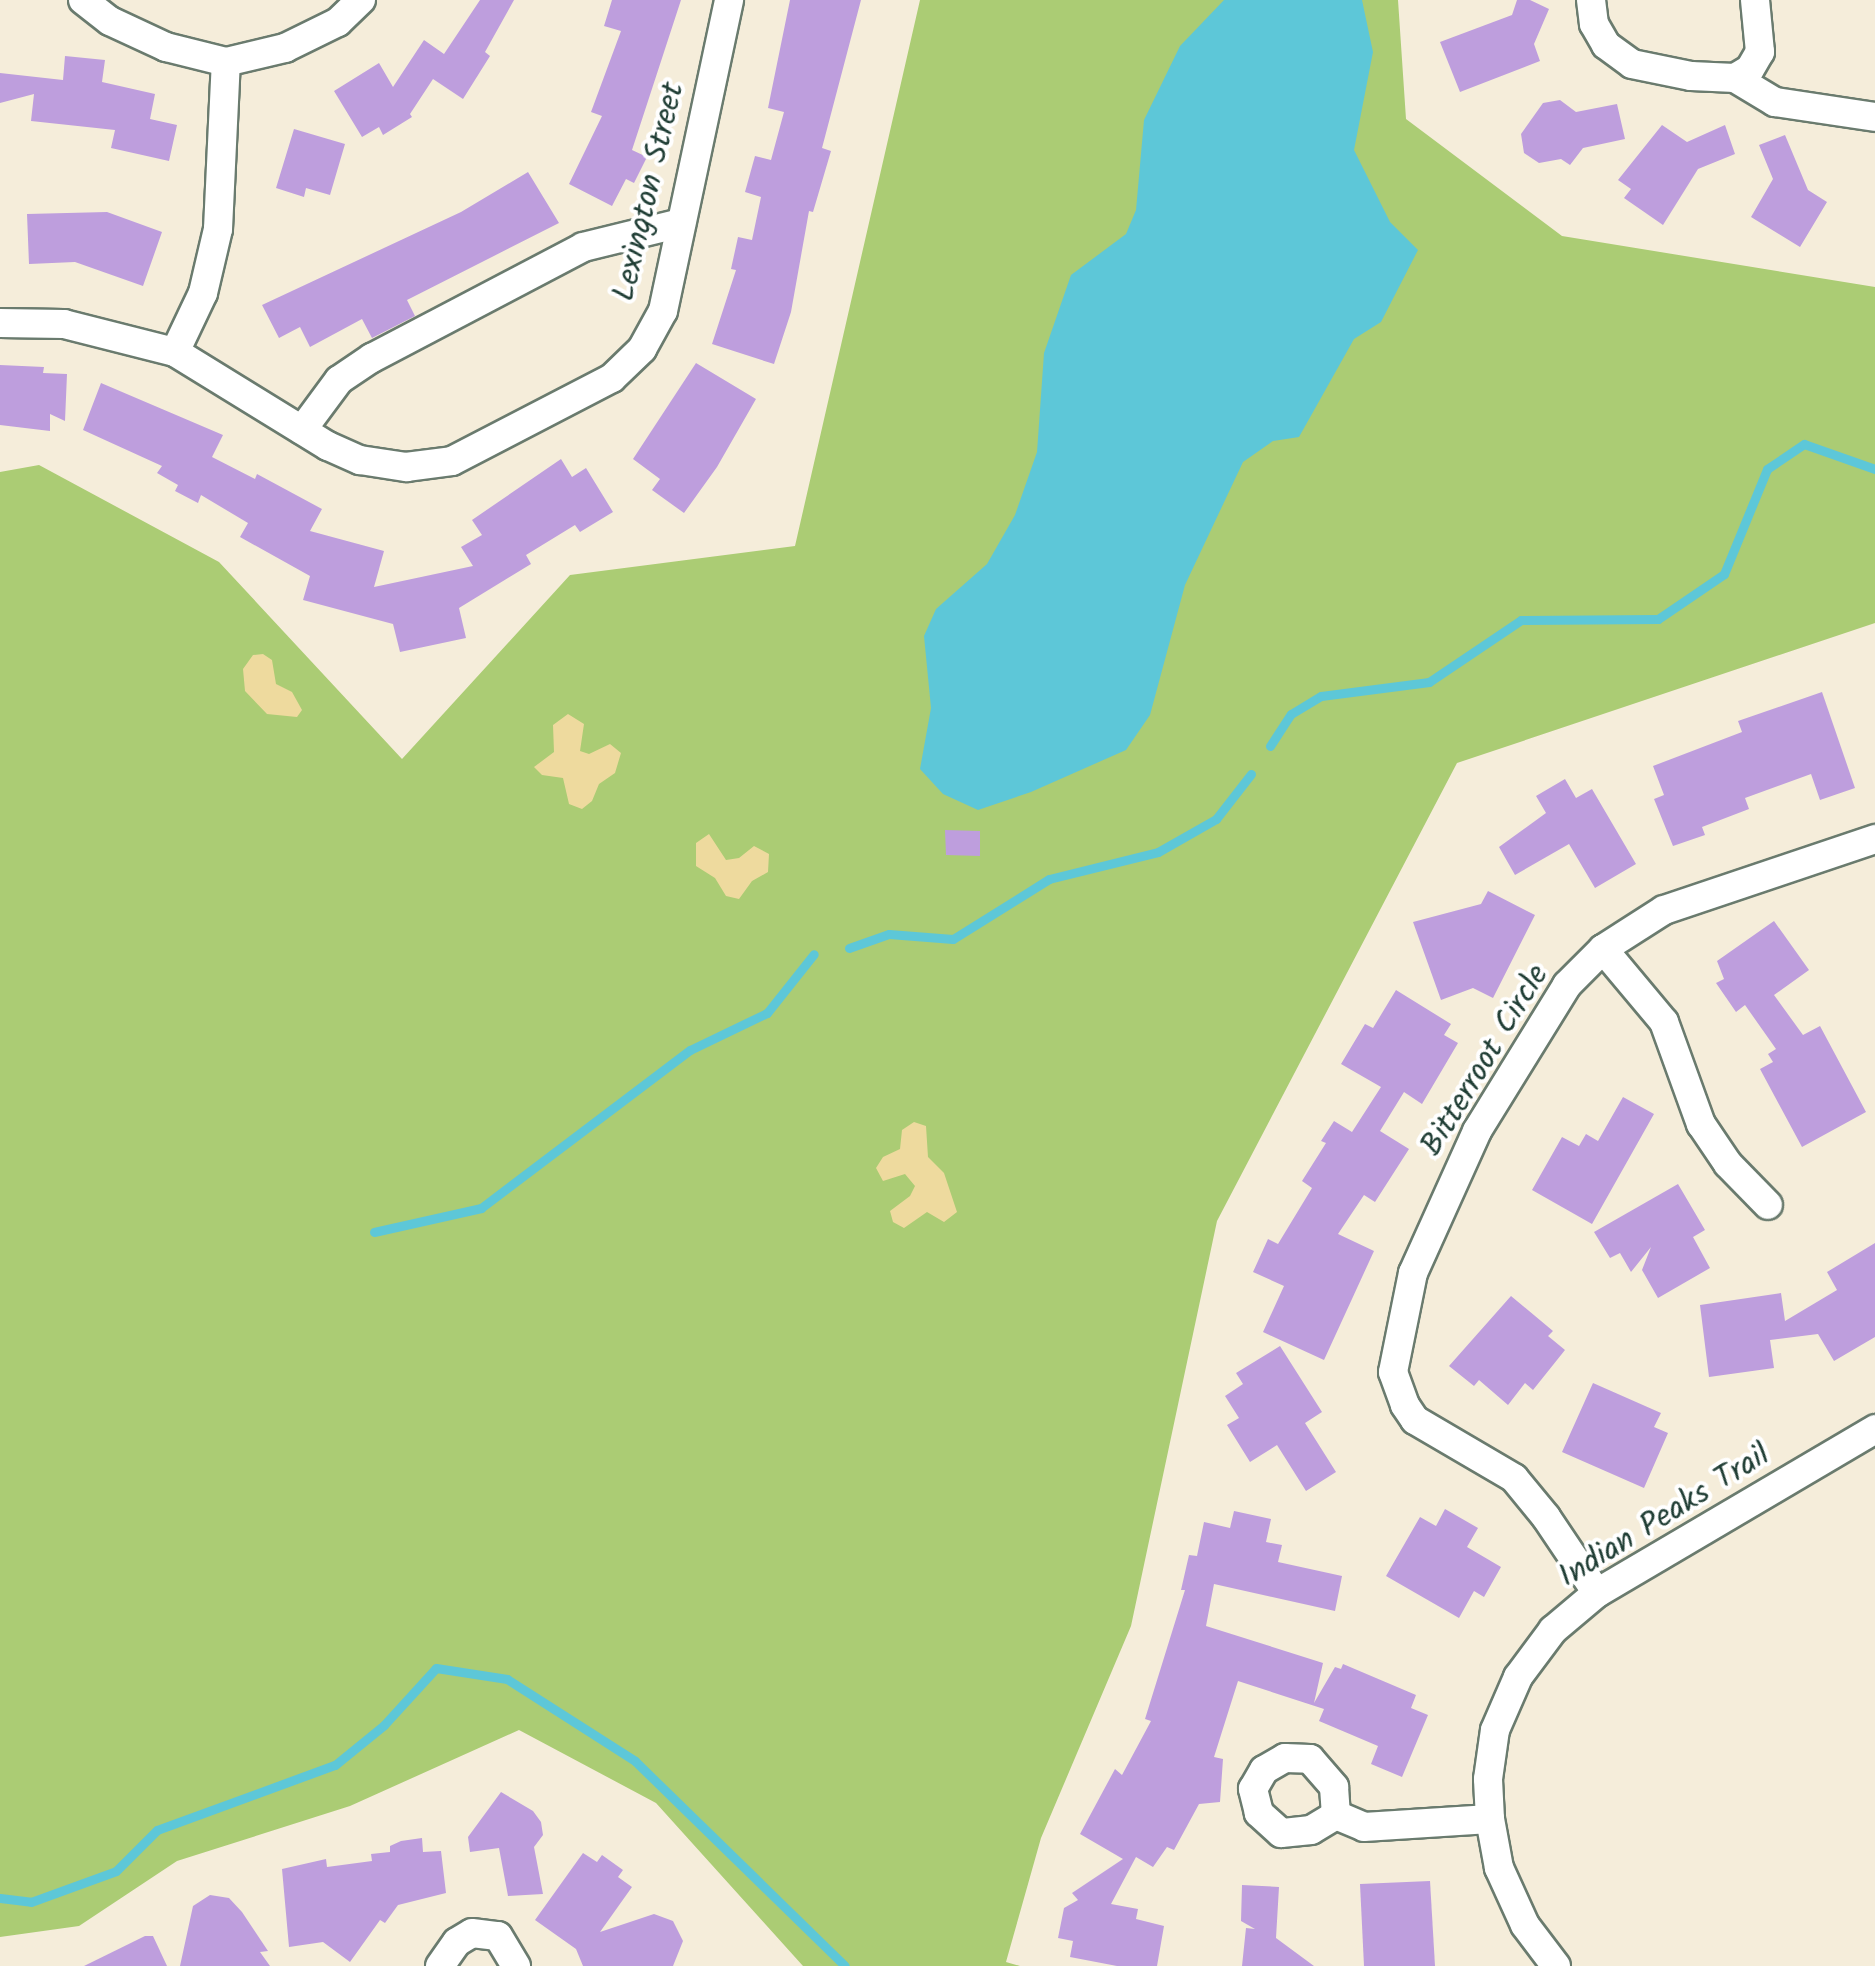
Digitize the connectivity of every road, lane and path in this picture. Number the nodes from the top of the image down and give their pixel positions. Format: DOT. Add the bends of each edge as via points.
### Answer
graph roads {
  1 [pos="83,0"];
  2 [pos="362,0"];
  3 [pos="730,0"];
  4 [pos="1591,0"];
  5 [pos="1755,0"];
  6 [pos="226,62"];
  7 [pos="1735,78"];
  8 [pos="1875,117"];
  9 [pos="682,223"];
  10 [pos="0,323"];
  11 [pos="175,352"];
  12 [pos="302,430"];
  13 [pos="1875,839"];
  14 [pos="1603,949"];
  15 [pos="1768,1204"];
  16 [pos="1875,1430"];
  17 [pos="1598,1593"];
  18 [pos="1336,1815"];
  19 [pos="1490,1820"];
  20 [pos="440,1966"];
  21 [pos="516,1966"];
  22 [pos="1556,1966"];
  1 -- 6 [label="street" via="110,21 166,46"];
  2 -- 6 [label="street" via="338,22 285,48"];
  3 -- 9 [label="street, Lexington Street"];
  4 -- 7 [label="street" via="1606,45 1632,64"];
  5 -- 7 [label="street" via="1760,52"];
  6 -- 11 [label="street" via="218,229 203,292"];
  7 -- 8 [label="street" via="1775,102"];
  9 -- 12 [label="street" via="583,248 372,358 339,380"];
  9 -- 12 [label="street, Lexington Street" via="663,311 642,348 612,378 452,461 406,467 360,460"];
  10 -- 11 [label="street, Lexington Street" via="64,324"];
  11 -- 12 [label="street, Lexington Street"];
  13 -- 14 [label="street, Bitterroot Circle" via="1664,910"];
  14 -- 15 [label="street" via="1664,1022 1701,1124"];
  14 -- 17 [label="street, Bitterroot Circle" via="1567,985 1477,1131 1413,1273 1394,1372 1415,1420 1514,1478"];
  16 -- 17 [label="street, Indian Peaks Trail"];
  17 -- 19 [label="street, Indian Peaks Trail" via="1553,1630 1518,1677 1495,1730"];
  18 -- 19 [label="street" via="1364,1827"];
  19 -- 22 [label="street, Indian Peaks Trail" via="1518,1911"];
  20 -- 21 [label="street" via="472,1934 498,1936"];
}
